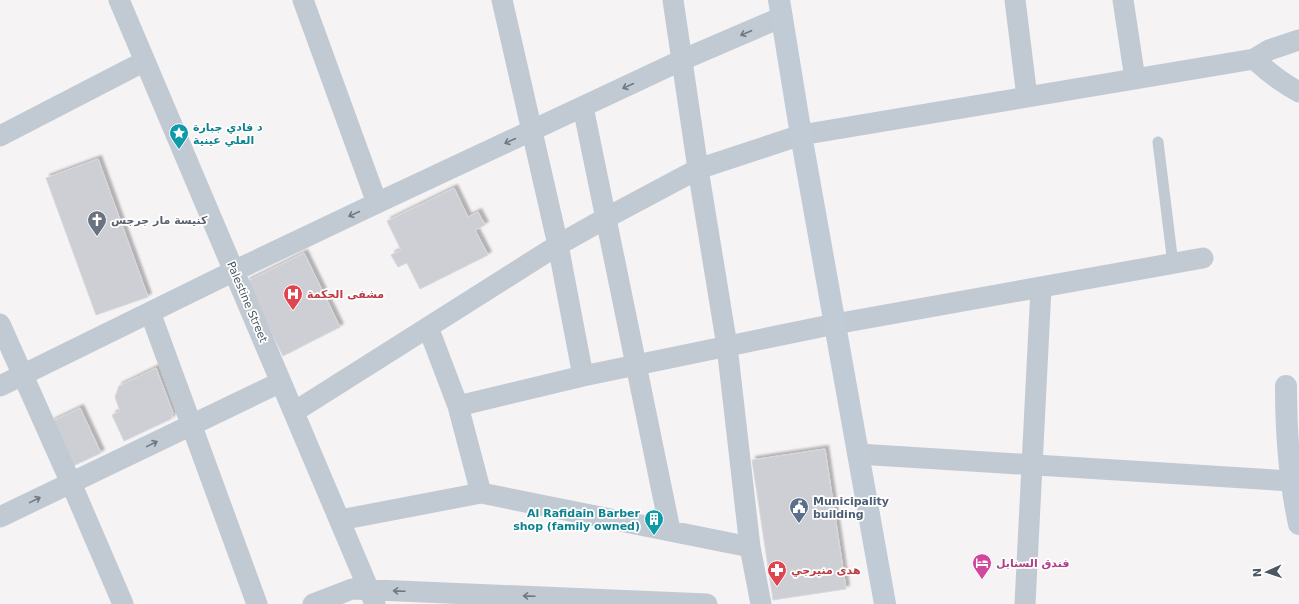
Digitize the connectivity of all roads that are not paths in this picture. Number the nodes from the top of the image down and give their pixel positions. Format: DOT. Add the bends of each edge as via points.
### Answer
graph roads {
  1 [pos="119,0"];
  2 [pos="303,0"];
  3 [pos="502,0"];
  4 [pos="673,0"];
  5 [pos="1015,0"];
  6 [pos="1123,0"];
  7 [pos="781,8"];
  8 [pos="1299,40"];
  9 [pos="1254,59"];
  10 [pos="682,60"];
  11 [pos="145,61"];
  12 [pos="1135,79"];
  13 [pos="1299,92"];
  14 [pos="1027,97"];
  15 [pos="583,107"];
  16 [pos="532,131"];
  17 [pos="801,135"];
  18 [pos="0,136"];
  19 [pos="1158,142"];
  20 [pos="698,169"];
  21 [pos="377,204"];
  22 [pos="606,218"];
  23 [pos="558,245"];
  24 [pos="1203,258"];
  25 [pos="1173,264"];
  26 [pos="234,271"];
  27 [pos="1041,288"];
  28 [pos="150,312"];
  29 [pos="0,324"];
  30 [pos="835,324"];
  31 [pos="428,327"];
  32 [pos="727,346"];
  33 [pos="636,365"];
  34 [pos="23,375"];
  35 [pos="583,376"];
  36 [pos="281,382"];
  37 [pos="0,386"];
  38 [pos="1286,386"];
  39 [pos="458,406"];
  40 [pos="294,412"];
  41 [pos="192,425"];
  42 [pos="858,454"];
  43 [pos="1032,465"];
  44 [pos="1291,481"];
  45 [pos="71,483"];
  46 [pos="481,493"];
  47 [pos="0,517"];
  48 [pos="340,520"];
  49 [pos="1299,524"];
  50 [pos="670,530"];
  51 [pos="750,547"];
  52 [pos="372,597"];
  53 [pos="123,604"];
  54 [pos="256,604"];
  55 [pos="313,604"];
  56 [pos="707,604"];
  57 [pos="761,604"];
  58 [pos="885,604"];
  59 [pos="1025,604"];
  1 -- 11 [label="street, Palestine Street"];
  2 -- 21 [label="street"];
  3 -- 16 [label="street"];
  4 -- 10 [label="street"];
  5 -- 14 [label="street"];
  6 -- 12 [label="street"];
  7 -- 10 [label="street, one-way"];
  7 -- 17 [label="street"];
  8 -- 9 [label="street"];
  9 -- 12 [label="street"];
  9 -- 13 [label="street" via="1270,74"];
  10 -- 15 [label="street, one-way"];
  10 -- 20 [label="street"];
  11 -- 18 [label="street"];
  11 -- 26 [label="street, Palestine Street"];
  12 -- 14 [label="street"];
  14 -- 17 [label="street"];
  15 -- 16 [label="street"];
  15 -- 22 [label="street"];
  16 -- 21 [label="street, one-way"];
  16 -- 23 [label="street"];
  17 -- 20 [label="street"];
  17 -- 30 [label="street"];
  19 -- 25 [label="lane"];
  20 -- 22 [label="street"];
  20 -- 32 [label="street"];
  21 -- 26 [label="street, one-way"];
  22 -- 23 [label="street"];
  22 -- 33 [label="street"];
  23 -- 31 [label="street"];
  23 -- 35 [label="street"];
  24 -- 25 [label="street"];
  25 -- 27 [label="street"];
  26 -- 28 [label="street"];
  26 -- 36 [label="street, Palestine Street"];
  27 -- 30 [label="street"];
  27 -- 43 [label="street"];
  28 -- 34 [label="street"];
  28 -- 41 [label="street"];
  29 -- 34 [label="street"];
  30 -- 32 [label="street"];
  30 -- 42 [label="street"];
  31 -- 39 [label="street"];
  31 -- 40 [label="street"];
  32 -- 33 [label="street"];
  32 -- 51 [label="street"];
  33 -- 35 [label="street"];
  33 -- 50 [label="street"];
  34 -- 37 [label="street"];
  34 -- 45 [label="street"];
  35 -- 39 [label="street"];
  36 -- 40 [label="street, Palestine Street"];
  36 -- 41 [label="street"];
  38 -- 44 [label="street"];
  39 -- 46 [label="street"];
  40 -- 48 [label="street, Palestine Street"];
  45 -- 41 [label="street, one-way"];
  41 -- 54 [label="street"];
  42 -- 43 [label="street"];
  42 -- 58 [label="street"];
  43 -- 44 [label="street"];
  43 -- 59 [label="street"];
  44 -- 49 [label="street"];
  47 -- 45 [label="street, one-way"];
  45 -- 53 [label="street"];
  46 -- 48 [label="street"];
  46 -- 50 [label="street"];
  48 -- 52 [label="street, Palestine Street"];
  50 -- 51 [label="street"];
  51 -- 57 [label="street"];
  52 -- 55 [label="street" via="352,589"];
  56 -- 52 [label="street, one-way"];
}
